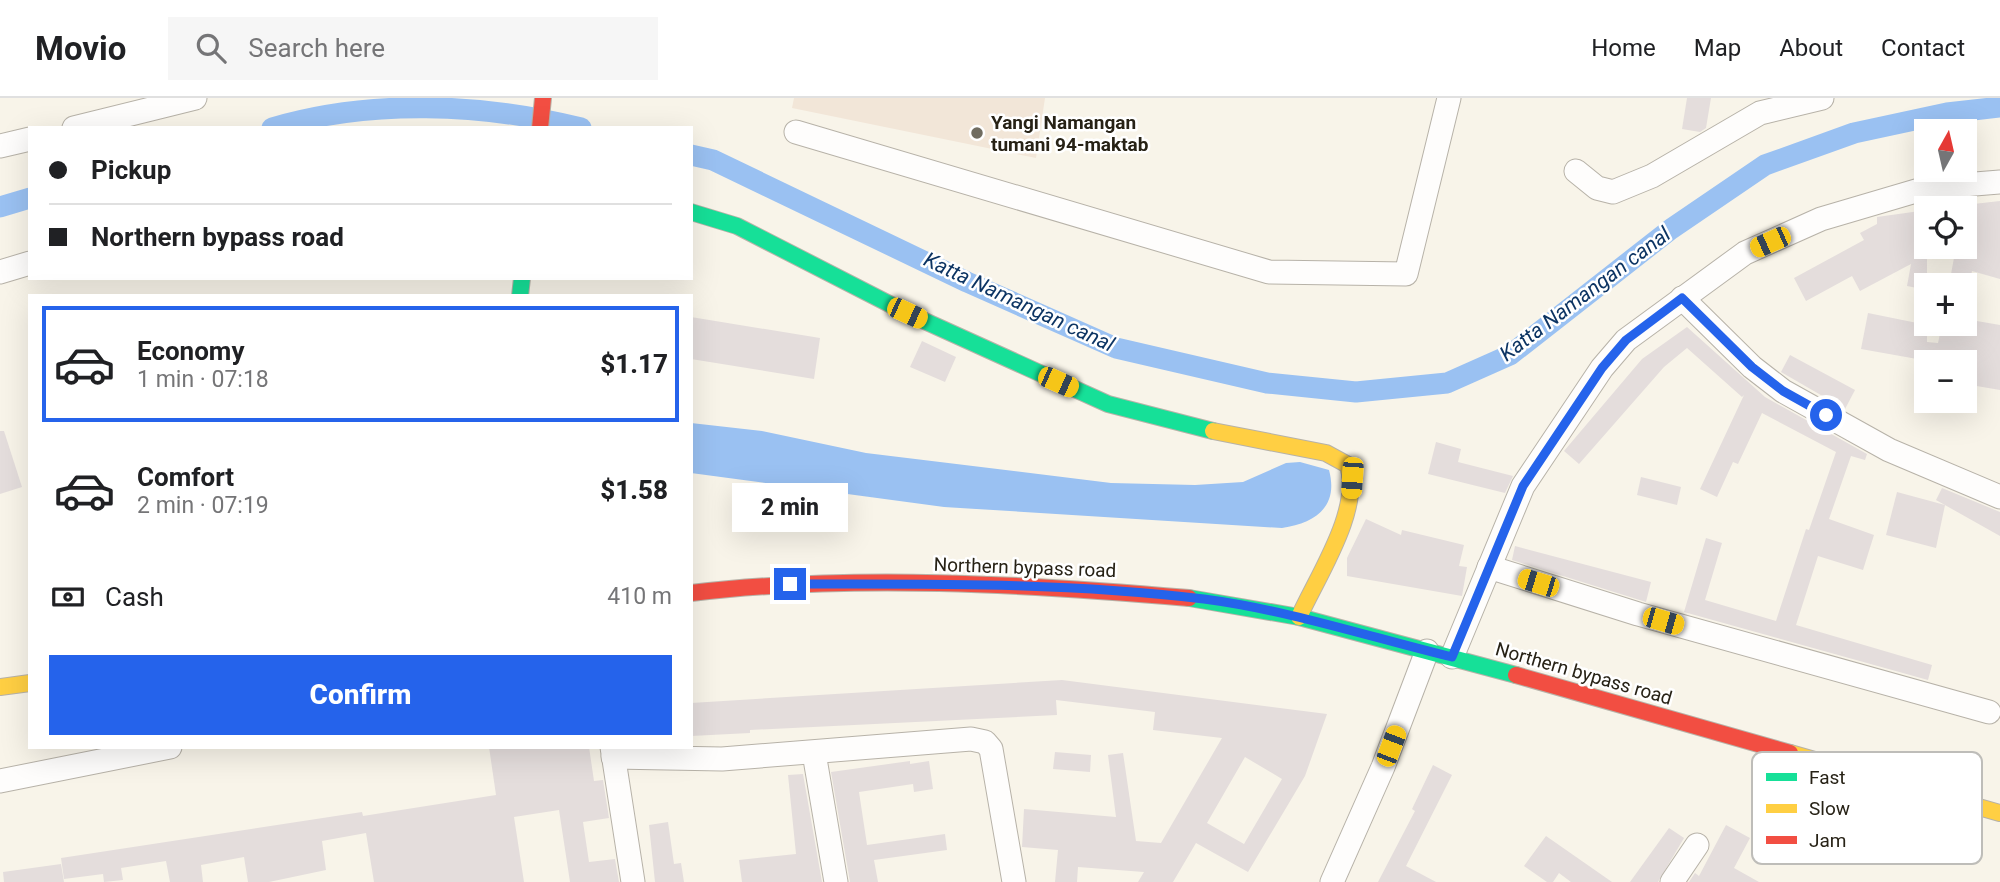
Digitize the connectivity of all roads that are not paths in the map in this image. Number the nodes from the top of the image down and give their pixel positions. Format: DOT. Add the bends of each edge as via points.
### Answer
graph roads {
  1 [pos="195,98"];
  2 [pos="543,98"];
  3 [pos="1449,98"];
  4 [pos="1822,98"];
  5 [pos="82,126"];
  6 [pos="540,126"];
  7 [pos="796,132"];
  8 [pos="28,139"];
  9 [pos="0,146"];
  10 [pos="1576,172"];
  11 [pos="2000,182"];
  12 [pos="693,213"];
  13 [pos="28,264"];
  14 [pos="0,272"];
  15 [pos="1682,298"];
  16 [pos="1997,490"];
  17 [pos="1489,567"];
  18 [pos="693,593"];
  19 [pos="1299,617"];
  20 [pos="1427,651"];
  21 [pos="1452,657"];
  22 [pos="28,683"];
  23 [pos="0,687"];
  24 [pos="1989,712"];
  25 [pos="160,749"];
  26 [pos="612,752"];
  27 [pos="814,752"];
  28 [pos="1786,752"];
  29 [pos="0,782"];
  30 [pos="1982,808"];
  31 [pos="2000,813"];
  32 [pos="1698,845"];
  33 [pos="633,882"];
  34 [pos="836,882"];
  35 [pos="1014,882"];
  36 [pos="1332,882"];
  37 [pos="1672,882"];
  1 -- 5 [label="street"];
  2 -- 6 [label="main road"];
  3 -- 7 [label="street" via="1406,274 1269,272"];
  4 -- 10 [label="street" via="1760,113 1625,189 1597,188"];
  8 -- 9 [label="street"];
  11 -- 15 [label="street" via="1926,188 1821,219 1745,253"];
  12 -- 19 [label="main road" via="737,226 907,313 1108,404 1182,425 1326,453 1348,465 1350,506"];
  13 -- 14 [label="street"];
  15 -- 16 [label="street" via="1783,391 1889,450"];
  15 -- 17 [label="street" via="1626,340 1602,368 1523,486"];
  17 -- 21 [label="street"];
  17 -- 24 [label="street" via="1638,614"];
  18 -- 19 [label="main road, Northern bypass road" via="766,584 1111,591 1205,599"];
  19 -- 20 [label="main road, Northern bypass road"];
  20 -- 21 [label="main road, Northern bypass road"];
  20 -- 36 [label="street"];
  21 -- 28 [label="main road, Northern bypass road"];
  22 -- 23 [label="main road"];
  25 -- 29 [label="street"];
  26 -- 27 [label="street" via="722,759"];
  26 -- 33 [label="street"];
  27 -- 34 [label="street"];
  27 -- 35 [label="street" via="971,739 985,742 991,750"];
  30 -- 31 [label="main road, Northern bypass road"];
  32 -- 37 [label="street"];
}
